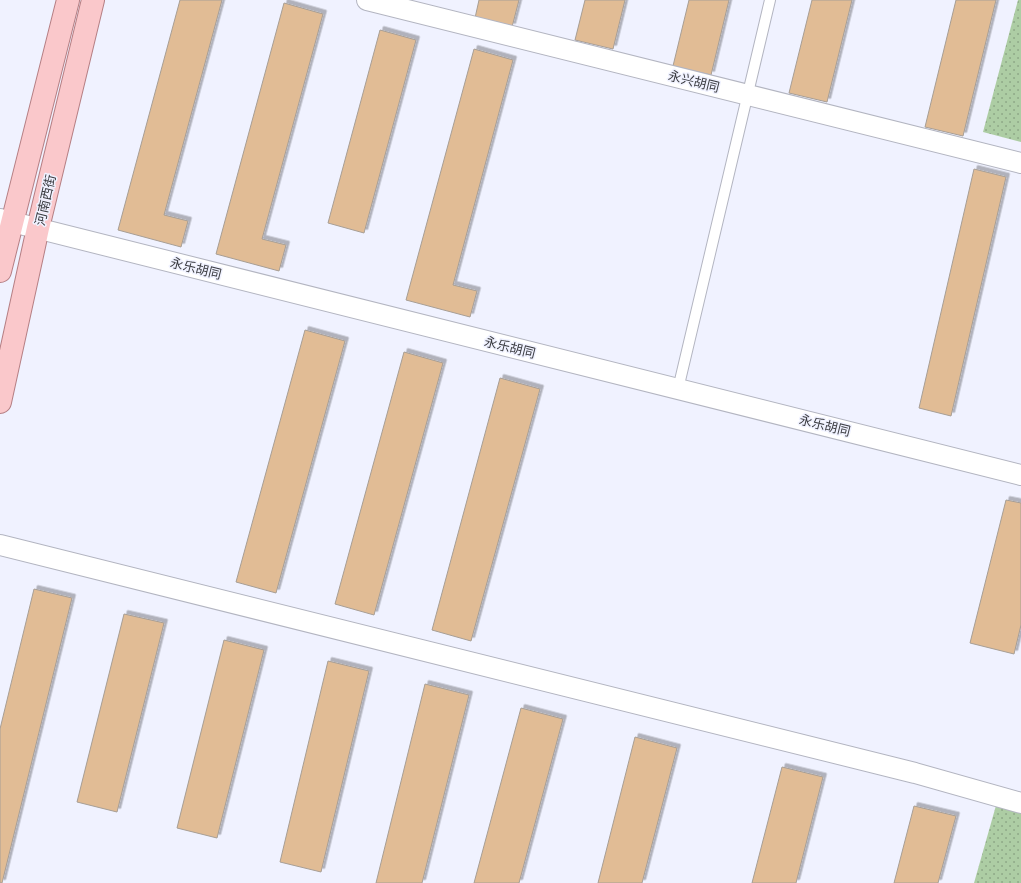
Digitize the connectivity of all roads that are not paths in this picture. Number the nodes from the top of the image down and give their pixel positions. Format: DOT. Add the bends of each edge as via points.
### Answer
graph roads {
  1 [pos="68,0"];
  2 [pos="93,0"];
  3 [pos="367,0"];
  4 [pos="770,0"];
  5 [pos="748,95"];
  6 [pos="1021,163"];
  7 [pos="6,220"];
  8 [pos="38,228"];
  9 [pos="0,271"];
  10 [pos="678,389"];
  11 [pos="0,402"];
  12 [pos="1021,475"];
  13 [pos="0,545"];
  14 [pos="1021,803"];
  1 -- 7 [label="main road, 河南西街"];
  2 -- 8 [label="main road, 河南西街"];
  3 -- 5 [label="street, 永兴胡同"];
  4 -- 5 [label="lane"];
  5 -- 6 [label="street, 永兴胡同"];
  5 -- 10 [label="lane"];
  7 -- 8 [label="street, 永乐胡同"];
  7 -- 9 [label="main road, 河南西街"];
  8 -- 10 [label="street, 永乐胡同"];
  8 -- 11 [label="main road, 河南西街"];
  10 -- 12 [label="street, 永乐胡同"];
  13 -- 14 [label="street" via="915,773"];
}
